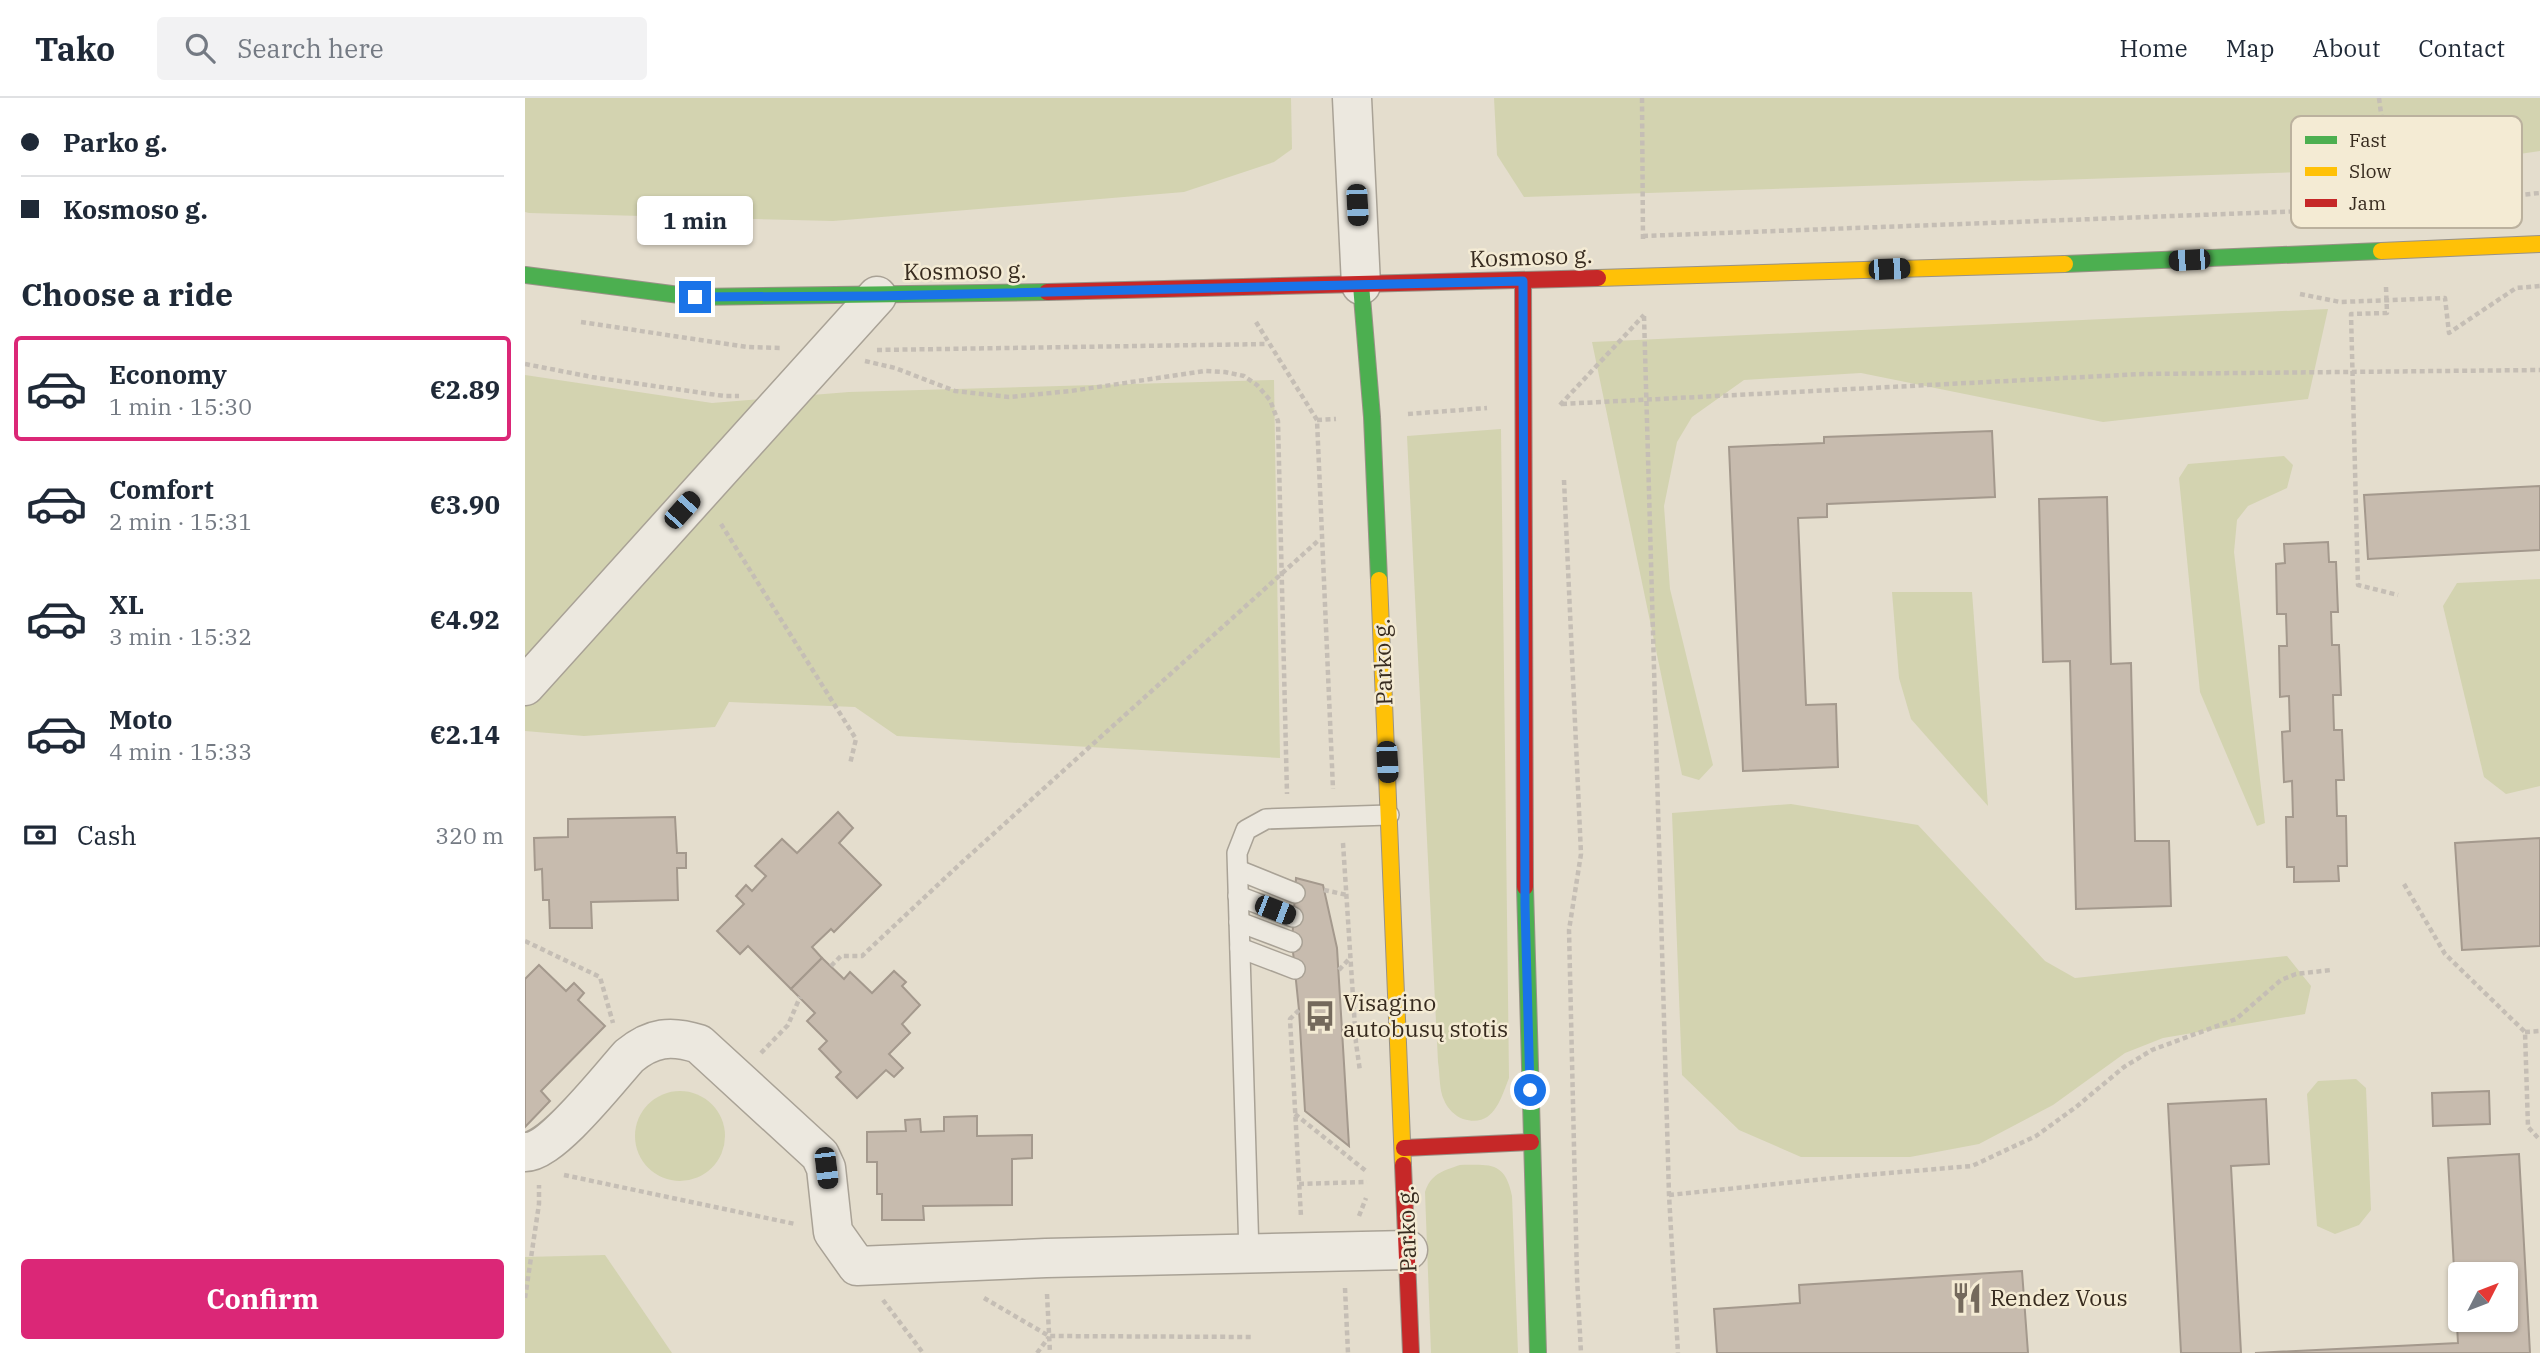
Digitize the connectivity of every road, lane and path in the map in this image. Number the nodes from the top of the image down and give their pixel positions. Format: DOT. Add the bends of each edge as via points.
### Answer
graph roads {
  1 [pos="1352,98"];
  2 [pos="1642,98"];
  3 [pos="2540,193"];
  4 [pos="2522,195"];
  5 [pos="2291,212"];
  6 [pos="1643,236"];
  7 [pos="2540,244"];
  8 [pos="525,275"];
  9 [pos="1644,276"];
  10 [pos="1523,281"];
  11 [pos="1361,285"];
  12 [pos="2540,286"];
  13 [pos="2296,293"];
  14 [pos="877,296"];
  15 [pos="1658,314"];
  16 [pos="1644,315"];
  17 [pos="574,321"];
  18 [pos="2351,342"];
  19 [pos="1268,344"];
  20 [pos="826,351"];
  21 [pos="525,364"];
  22 [pos="2540,370"];
  23 [pos="2352,372"];
  24 [pos="748,396"];
  25 [pos="1646,401"];
  26 [pos="1560,404"];
  27 [pos="1522,405"];
  28 [pos="1372,417"];
  29 [pos="1561,418"];
  30 [pos="1317,420"];
  31 [pos="1563,472"];
  32 [pos="700,490"];
  33 [pos="1321,538"];
  34 [pos="1283,572"];
  35 [pos="2398,595"];
  36 [pos="525,686"];
  37 [pos="850,764"];
  38 [pos="1389,815"];
  39 [pos="1288,818"];
  40 [pos="1238,870"];
  41 [pos="2405,884"];
  42 [pos="1324,890"];
  43 [pos="1295,892"];
  44 [pos="1347,895"];
  45 [pos="1238,896"];
  46 [pos="1293,917"];
  47 [pos="1239,922"];
  48 [pos="525,942"];
  49 [pos="1292,942"];
  50 [pos="1240,948"];
  51 [pos="1351,957"];
  52 [pos="831,966"];
  53 [pos="1294,969"];
  54 [pos="1339,970"];
  55 [pos="2331,970"];
  56 [pos="800,998"];
  57 [pos="1299,1010"];
  58 [pos="2540,1031"];
  59 [pos="2525,1032"];
  60 [pos="629,1056"];
  61 [pos="737,1078"];
  62 [pos="1295,1114"];
  63 [pos="2540,1140"];
  64 [pos="1531,1142"];
  65 [pos="1404,1148"];
  66 [pos="533,1160"];
  67 [pos="1367,1171"];
  68 [pos="1367,1182"];
  69 [pos="1299,1184"];
  70 [pos="1669,1195"];
  71 [pos="834,1232"];
  72 [pos="1408,1250"];
  73 [pos="1303,1252"];
  74 [pos="1249,1254"];
  75 [pos="1046,1258"];
  76 [pos="857,1266"];
  77 [pos="525,1298"];
  78 [pos="1049,1336"];
  79 [pos="1254,1337"];
  80 [pos="923,1353"];
  81 [pos="1037,1353"];
  82 [pos="1050,1353"];
  83 [pos="1411,1353"];
  84 [pos="1538,1353"];
  85 [pos="1581,1353"];
  86 [pos="1678,1353"];
  1 -- 11 [label="street, Parko g."];
  2 -- 6 [label="path"];
  3 -- 4 [label="path"];
  5 -- 6 [label="path"];
  6 -- 9 [label="path"];
  7 -- 9 [label="street, Kosmoso g."];
  8 -- 14 [label="street, Kosmoso g." via="695,297"];
  9 -- 10 [label="street, Kosmoso g."];
  9 -- 16 [label="path"];
  10 -- 11 [label="street, Kosmoso g."];
  10 -- 27 [label="street"];
  11 -- 14 [label="street, Kosmoso g."];
  11 -- 28 [label="street, Parko g."];
  12 -- 13 [label="path" via="2516,288 2449,333 2445,298 2340,302"];
  14 -- 20 [label="street"];
  15 -- 16 [label="path"];
  16 -- 25 [label="path"];
  16 -- 26 [label="path"];
  17 -- 20 [label="path" via="747,347"];
  18 -- 23 [label="path"];
  19 -- 20 [label="path"];
  20 -- 32 [label="street"];
  20 -- 34 [label="path" via="895,368 955,391 1009,397 1205,371 1244,376 1270,400 1278,421"];
  21 -- 24 [label="path"];
  22 -- 23 [label="path"];
  23 -- 25 [label="path" via="2143,374"];
  23 -- 35 [label="path" via="2358,585"];
  25 -- 26 [label="path"];
  25 -- 70 [label="path"];
  26 -- 27 [label="path"];
  26 -- 29 [label="path"];
  27 -- 28 [label="path"];
  27 -- 64 [label="street"];
  28 -- 30 [label="path"];
  28 -- 38 [label="street, Parko g."];
  31 -- 85 [label="path" via="1581,854 1569,930"];
  32 -- 36 [label="street"];
  32 -- 37 [label="path" via="856,739"];
  33 -- 34 [label="path"];
  34 -- 39 [label="path"];
  34 -- 52 [label="path" via="862,956 841,956"];
  38 -- 39 [label="lane"];
  38 -- 65 [label="street, Parko g."];
  39 -- 40 [label="lane" via="1266,818 1246,830 1237,853"];
  40 -- 43 [label="lane"];
  40 -- 45 [label="lane"];
  41 -- 59 [label="path" via="2445,954"];
  42 -- 44 [label="path"];
  45 -- 46 [label="lane"];
  45 -- 47 [label="lane"];
  47 -- 49 [label="lane"];
  47 -- 50 [label="lane"];
  48 -- 60 [label="path" via="600,977 614,1026"];
  50 -- 53 [label="lane"];
  50 -- 74 [label="lane"];
  51 -- 54 [label="path"];
  55 -- 70 [label="path" via="2281,980 2236,1019 2152,1050 2036,1136 1972,1166"];
  56 -- 61 [label="path" via="788,1025"];
  57 -- 62 [label="path" via="1290,1019"];
  58 -- 59 [label="path"];
  59 -- 63 [label="path" via="2528,1127"];
  60 -- 61 [label="street" via="641,1045 674,1037 699,1044"];
  60 -- 66 [label="street"];
  61 -- 71 [label="street" via="820,1155 826,1168"];
  62 -- 67 [label="path"];
  62 -- 69 [label="path"];
  64 -- 65 [label="street"];
  64 -- 84 [label="street"];
  65 -- 72 [label="street, Parko g."];
  66 -- 71 [label="path" via="569,1175"];
  66 -- 77 [label="path" via="539,1204"];
  68 -- 69 [label="path"];
  69 -- 73 [label="path"];
  70 -- 86 [label="path"];
  71 -- 76 [label="street"];
  72 -- 73 [label="street"];
  72 -- 83 [label="street, Parko g."];
  73 -- 74 [label="street"];
  74 -- 75 [label="street"];
  75 -- 76 [label="street"];
  75 -- 78 [label="path"];
  76 -- 80 [label="path"];
  78 -- 79 [label="path"];
  78 -- 81 [label="path"];
  78 -- 82 [label="path"];
}
